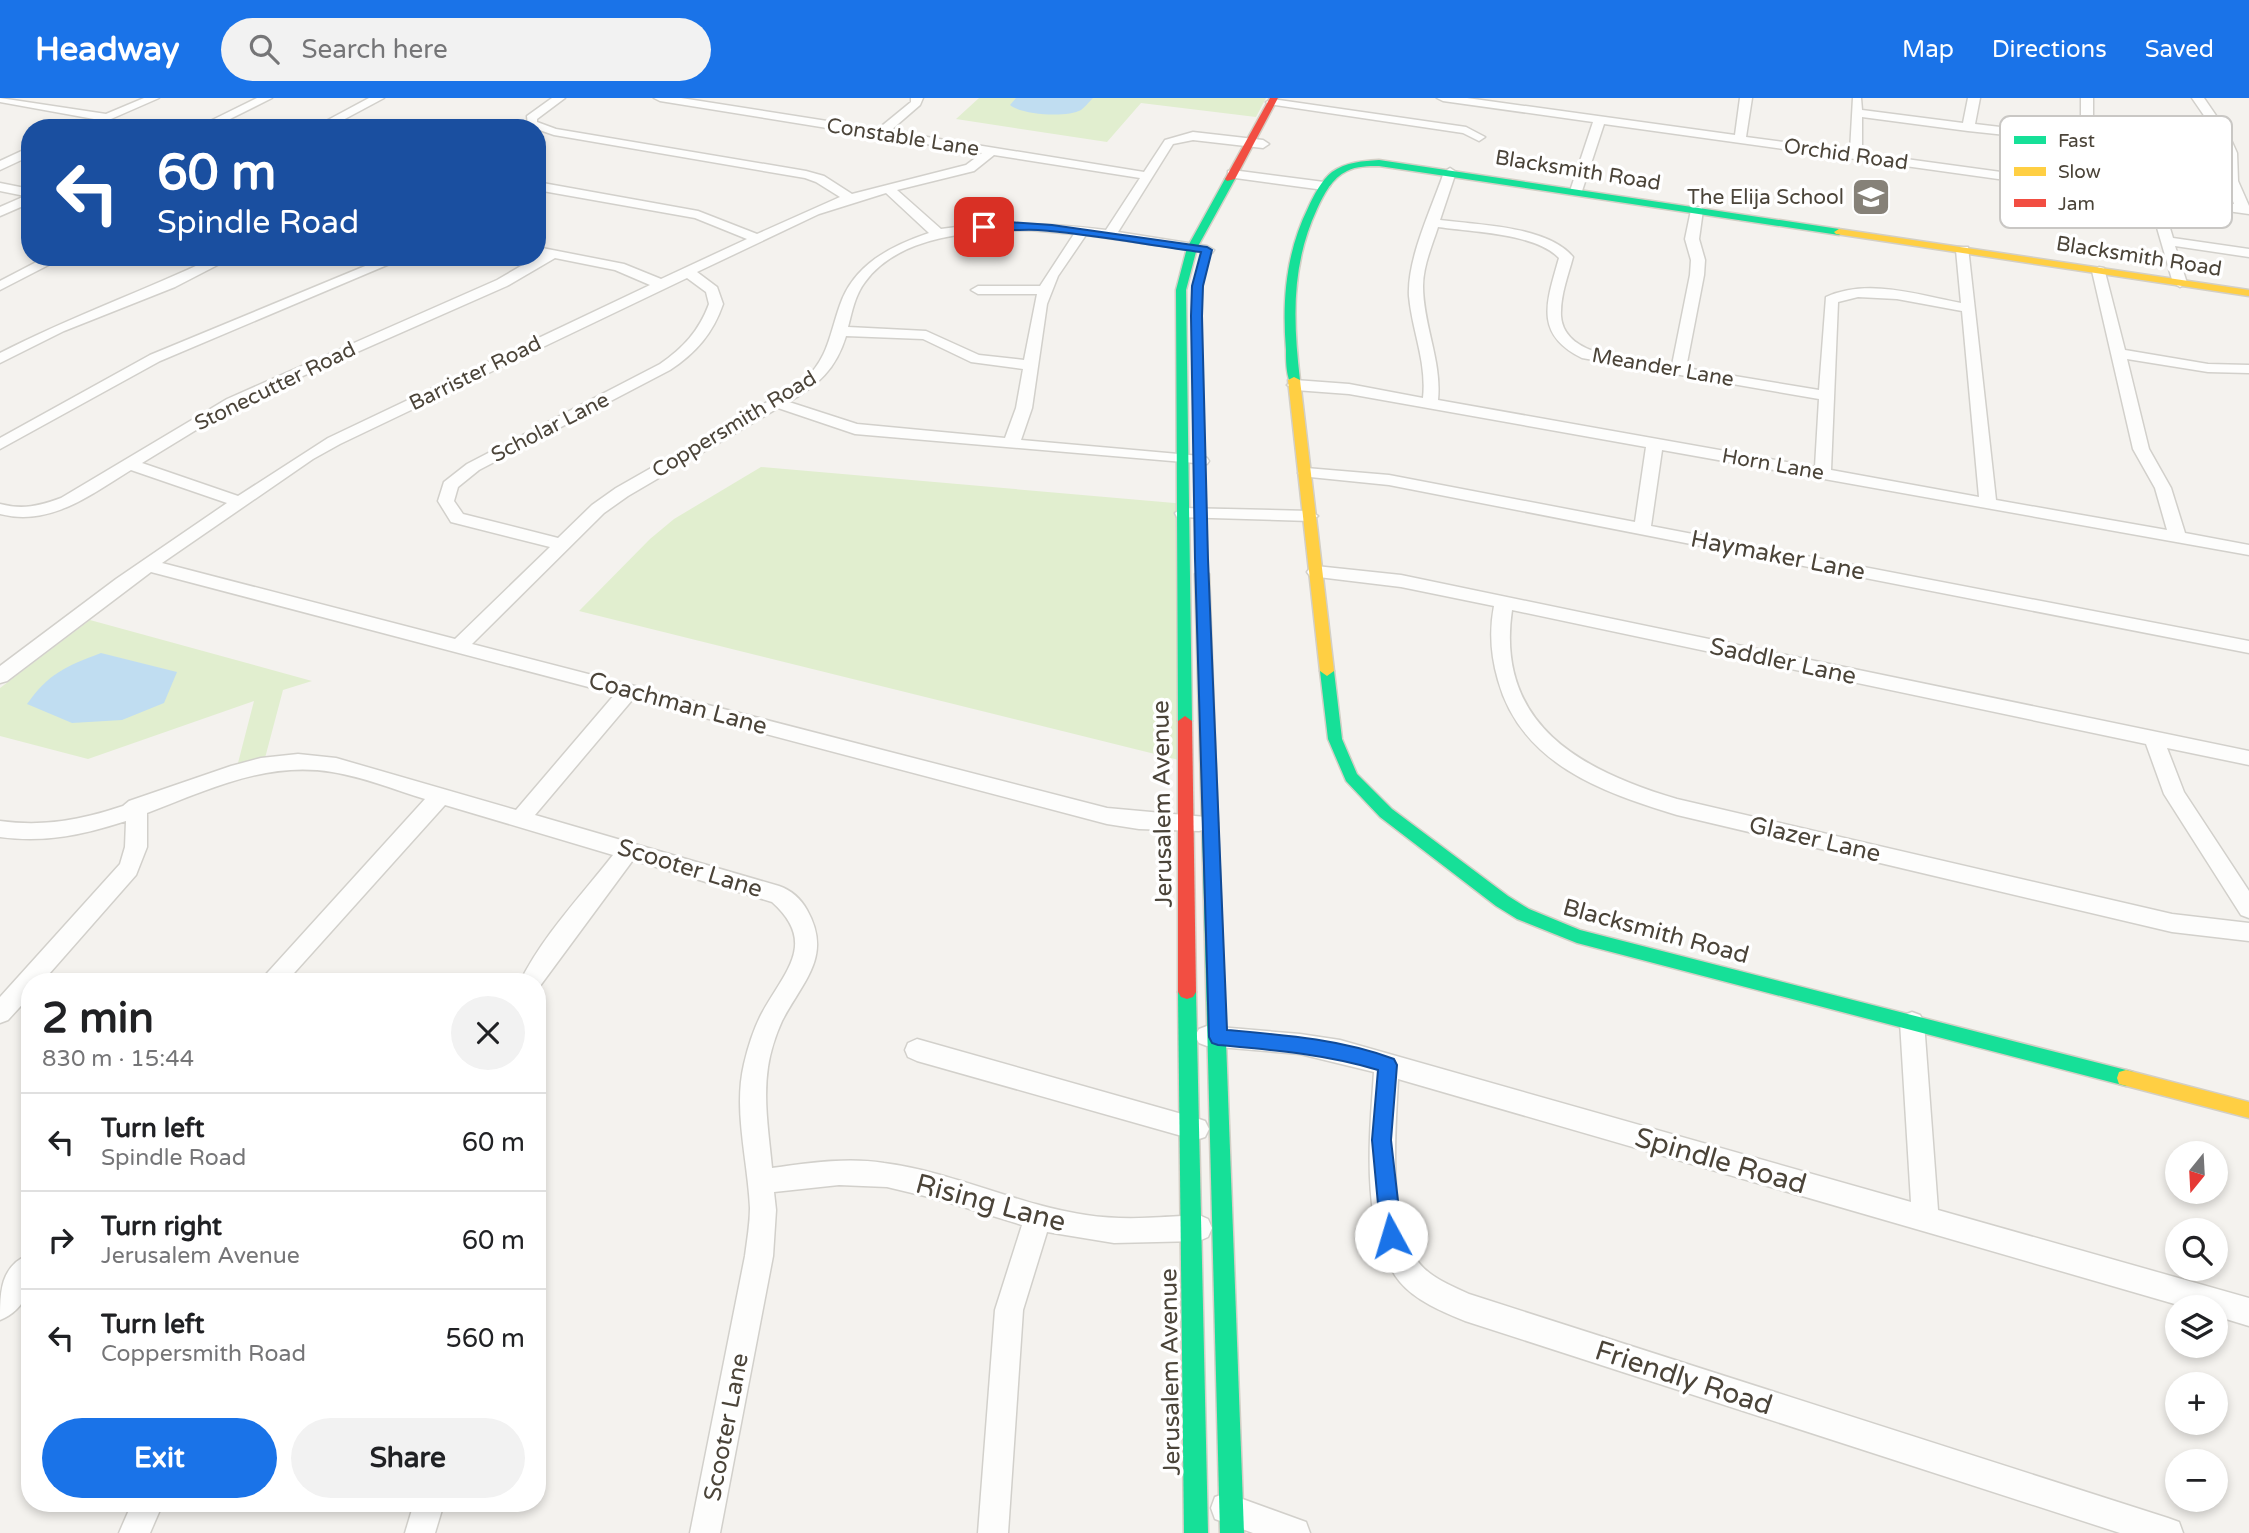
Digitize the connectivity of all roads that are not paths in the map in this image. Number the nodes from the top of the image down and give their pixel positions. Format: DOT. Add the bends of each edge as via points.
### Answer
graph roads {
  1 [pos="153,98"];
  2 [pos="266,98"];
  3 [pos="378,98"];
  4 [pos="559,98"];
  5 [pos="660,98"];
  6 [pos="917,98"];
  7 [pos="1443,98"];
  8 [pos="1746,98"];
  9 [pos="1857,98"];
  10 [pos="1974,98"];
  11 [pos="2087,98"];
  12 [pos="2198,98"];
  13 [pos="0,99"];
  14 [pos="1280,100"];
  15 [pos="17,102"];
  16 [pos="0,110"];
  17 [pos="1857,113"];
  18 [pos="2088,116"];
  19 [pos="2210,116"];
  20 [pos="107,118"];
  21 [pos="221,119"];
  22 [pos="337,119"];
  23 [pos="531,119"];
  24 [pos="1599,120"];
  25 [pos="1968,128"];
  26 [pos="546,129"];
  27 [pos="2000,131"];
  28 [pos="881,133"];
  29 [pos="1479,137"];
  30 [pos="1740,139"];
  31 [pos="1256,143"];
  32 [pos="991,152"];
  33 [pos="1856,155"];
  34 [pos="21,156"];
  35 [pos="0,166"];
  36 [pos="1450,172"];
  37 [pos="1238,175"];
  38 [pos="2000,175"];
  39 [pos="1147,176"];
  40 [pos="2232,181"];
  41 [pos="1324,186"];
  42 [pos="0,187"];
  43 [pos="546,188"];
  44 [pos="888,188"];
  45 [pos="21,191"];
  46 [pos="1576,191"];
  47 [pos="850,198"];
  48 [pos="21,202"];
  49 [pos="1697,210"];
  50 [pos="2246,210"];
  51 [pos="0,212"];
  52 [pos="1433,223"];
  53 [pos="2164,228"];
  54 [pos="1082,232"];
  55 [pos="938,234"];
  56 [pos="1109,236"];
  57 [pos="757,238"];
  58 [pos="2168,241"];
  59 [pos="1199,249"];
  60 [pos="1963,250"];
  61 [pos="546,252"];
  62 [pos="2249,253"];
  63 [pos="40,266"];
  64 [pos="207,266"];
  65 [pos="377,266"];
  66 [pos="526,266"];
  67 [pos="2099,271"];
  68 [pos="688,272"];
  69 [pos="2180,283"];
  70 [pos="661,284"];
  71 [pos="0,286"];
  72 [pos="978,290"];
  73 [pos="1045,290"];
  74 [pos="2249,293"];
  75 [pos="1968,308"];
  76 [pos="839,331"];
  77 [pos="2118,353"];
  78 [pos="0,359"];
  79 [pos="1180,363"];
  80 [pos="1031,365"];
  81 [pos="2249,369"];
  82 [pos="1678,371"];
  83 [pos="1295,385"];
  84 [pos="1826,396"];
  85 [pos="777,403"];
  86 [pos="1430,403"];
  87 [pos="1655,443"];
  88 [pos="0,444"];
  89 [pos="1011,444"];
  90 [pos="1181,460"];
  91 [pos="1201,462"];
  92 [pos="129,464"];
  93 [pos="1306,473"];
  94 [pos="1823,473"];
  95 [pos="239,502"];
  96 [pos="1988,503"];
  97 [pos="0,509"];
  98 [pos="1183,513"];
  99 [pos="1310,516"];
  100 [pos="1642,529"];
  101 [pos="2178,537"];
  102 [pos="560,544"];
  103 [pos="2249,550"];
  104 [pos="1201,559"];
  105 [pos="147,565"];
  106 [pos="1316,572"];
  107 [pos="1504,602"];
  108 [pos="458,646"];
  109 [pos="2249,646"];
  110 [pos="0,676"];
  111 [pos="629,690"];
  112 [pos="2154,739"];
  113 [pos="2249,758"];
  114 [pos="441,796"];
  115 [pos="136,807"];
  116 [pos="522,818"];
  117 [pos="1211,822"];
  118 [pos="1185,823"];
  119 [pos="0,829"];
  120 [pos="629,850"];
  121 [pos="2249,909"];
  122 [pos="2249,932"];
  123 [pos="36,973"];
  124 [pos="279,973"];
  125 [pos="538,973"];
  126 [pos="21,989"];
  127 [pos="0,1013"];
  128 [pos="1912,1022"];
  129 [pos="1187,1035"];
  130 [pos="1218,1037"];
  131 [pos="917,1049"];
  132 [pos="1388,1065"];
  133 [pos="2249,1110"];
  134 [pos="1188,1127"];
  135 [pos="1221,1136"];
  136 [pos="760,1182"];
  137 [pos="1038,1217"];
  138 [pos="1925,1218"];
  139 [pos="1190,1228"];
  140 [pos="1222,1228"];
  141 [pos="21,1279"];
  142 [pos="0,1306"];
  143 [pos="2249,1312"];
  144 [pos="144,1512"];
  145 [pos="426,1512"];
  146 [pos="1196,1519"];
  147 [pos="1232,1521"];
  148 [pos="134,1533"];
  149 [pos="420,1533"];
  150 [pos="705,1533"];
  151 [pos="993,1533"];
  152 [pos="1295,1533"];
  153 [pos="2168,1533"];
  1 -- 20 [label="street"];
  2 -- 21 [label="street"];
  3 -- 22 [label="street"];
  4 -- 23 [label="street"];
  5 -- 28 [label="street, Constable Lane"];
  6 -- 28 [label="street"];
  7 -- 24 [label="street, Orchid Road"];
  8 -- 30 [label="street"];
  9 -- 17 [label="street"];
  10 -- 25 [label="street"];
  11 -- 18 [label="street"];
  12 -- 19 [label="street"];
  13 -- 15 [label="street"];
  14 -- 29 [label="street" via="1466,130"];
  14 -- 31 [label="main road, Jerusalem Avenue"];
  15 -- 16 [label="street"];
  15 -- 20 [label="street"];
  17 -- 25 [label="street"];
  17 -- 33 [label="street"];
  24 -- 30 [label="street, Orchid Road"];
  24 -- 46 [label="street"];
  25 -- 27 [label="street"];
  26 -- 47 [label="street" via="806,175"];
  28 -- 32 [label="street, Constable Lane"];
  30 -- 33 [label="street, Orchid Road"];
  31 -- 37 [label="main road, Jerusalem Avenue"];
  31 -- 39 [label="street" via="1193,136 1175,139"];
  32 -- 39 [label="street, Constable Lane"];
  32 -- 44 [label="street, Barrister Road" via="970,168"];
  33 -- 38 [label="street, Orchid Road"];
  34 -- 35 [label="street"];
  36 -- 41 [label="main road, Blacksmith Road" via="1367,163 1338,171"];
  36 -- 46 [label="main road, Blacksmith Road"];
  36 -- 52 [label="street"];
  37 -- 41 [label="street"];
  37 -- 59 [label="main road, Jerusalem Avenue"];
  39 -- 56 [label="street"];
  40 -- 50 [label="street"];
  41 -- 83 [label="main road, Blacksmith Road" via="1290,268 1287,318"];
  42 -- 45 [label="street"];
  43 -- 57 [label="street" via="698,215"];
  44 -- 47 [label="street, Barrister Road"];
  44 -- 55 [label="street"];
  46 -- 49 [label="main road, Blacksmith Road"];
  47 -- 57 [label="street, Barrister Road"];
  48 -- 51 [label="street"];
  49 -- 60 [label="main road, Blacksmith Road"];
  49 -- 82 [label="street" via="1692,239 1697,275"];
  52 -- 82 [label="street, Meander Lane" via="1530,238 1557,247 1566,257 1553,308 1561,341 1587,355"];
  52 -- 86 [label="street" via="1415,285 1432,373"];
  53 -- 58 [label="street"];
  54 -- 55 [label="street, Coppersmith Road" via="1009,225"];
  54 -- 56 [label="street, Coppersmith Road"];
  54 -- 73 [label="street"];
  55 -- 76 [label="street, Coppersmith Road" via="896,251 865,273 853,288"];
  56 -- 59 [label="street, Coppersmith Road"];
  57 -- 68 [label="street, Barrister Road"];
  58 -- 62 [label="street"];
  58 -- 69 [label="street"];
  59 -- 79 [label="main road, Jerusalem Avenue" via="1181,290"];
  59 -- 79 [label="main road, Jerusalem Avenue" via="1198,363"];
  60 -- 67 [label="main road, Blacksmith Road"];
  60 -- 75 [label="street"];
  61 -- 70 [label="street" via="619,267"];
  63 -- 71 [label="street"];
  64 -- 78 [label="street" via="59,328"];
  65 -- 88 [label="street" via="155,358"];
  66 -- 92 [label="street, Stonecutter Road" via="502,283 233,402"];
  67 -- 69 [label="main road, Blacksmith Road"];
  67 -- 77 [label="street"];
  68 -- 70 [label="street, Barrister Road"];
  68 -- 102 [label="street, Scholar Lane" via="712,290 716,304 701,339 687,353 473,467 450,485 446,501 457,518"];
  69 -- 74 [label="main road, Blacksmith Road"];
  70 -- 95 [label="street, Barrister Road" via="334,441"];
  72 -- 73 [label="street"];
  73 -- 80 [label="street"];
  75 -- 84 [label="street" via="1867,292 1835,297 1829,306"];
  75 -- 96 [label="street"];
  76 -- 80 [label="street" via="926,335 976,359"];
  76 -- 85 [label="street, Coppersmith Road" via="825,369"];
  77 -- 81 [label="street" via="2208,368"];
  77 -- 101 [label="street" via="2141,449 2163,488"];
  79 -- 90 [label="main road, Jerusalem Avenue"];
  80 -- 89 [label="street" via="1024,408"];
  82 -- 84 [label="street, Meander Lane"];
  83 -- 86 [label="street, Horn Lane"];
  83 -- 93 [label="main road, Blacksmith Road"];
  84 -- 94 [label="street"];
  85 -- 89 [label="street" via="855,429"];
  85 -- 102 [label="street, Coppersmith Road" via="622,492"];
  86 -- 87 [label="street, Horn Lane"];
  87 -- 94 [label="street, Horn Lane"];
  87 -- 100 [label="street"];
  89 -- 90 [label="street"];
  90 -- 91 [label="street"];
  90 -- 98 [label="main road, Jerusalem Avenue"];
  92 -- 95 [label="street"];
  92 -- 97 [label="street, Stonecutter Road" via="46,511"];
  93 -- 99 [label="main road, Blacksmith Road"];
  93 -- 100 [label="street, Haymaker Lane" via="1380,479"];
  94 -- 96 [label="street, Horn Lane"];
  95 -- 105 [label="street, Barrister Road"];
  96 -- 101 [label="street, Horn Lane"];
  98 -- 99 [label="street"];
  98 -- 118 [label="main road, Jerusalem Avenue"];
  99 -- 106 [label="main road, Blacksmith Road"];
  100 -- 109 [label="street, Haymaker Lane"];
  101 -- 103 [label="street, Horn Lane"];
  102 -- 108 [label="street, Coppersmith Road"];
  104 -- 117 [label="main road, Jerusalem Avenue"];
  105 -- 108 [label="street, Coachman Lane"];
  105 -- 110 [label="street, Barrister Road"];
  106 -- 107 [label="street, Saddler Lane" via="1381,578"];
  106 -- 128 [label="main road, Blacksmith Road" via="1335,739 1351,777 1386,813 1502,901 1577,936"];
  107 -- 112 [label="street, Saddler Lane"];
  107 -- 122 [label="street, Glazer Lane" via="1499,639 1514,706 1553,751 1616,788 1677,807 2172,923"];
  108 -- 111 [label="street, Coachman Lane"];
  111 -- 116 [label="street"];
  111 -- 118 [label="street, Coachman Lane" via="1107,816"];
  112 -- 113 [label="street, Saddler Lane"];
  112 -- 121 [label="street" via="2174,794"];
  114 -- 115 [label="street, Scooter Lane" via="336,765 305,761 263,765"];
  114 -- 116 [label="street, Scooter Lane"];
  114 -- 124 [label="street"];
  115 -- 119 [label="street, Scooter Lane" via="83,827 38,832"];
  115 -- 123 [label="street" via="136,849 128,869"];
  116 -- 120 [label="street, Scooter Lane"];
  117 -- 118 [label="street, Coachman Lane"];
  117 -- 130 [label="main road, Jerusalem Avenue"];
  118 -- 129 [label="main road, Jerusalem Avenue"];
  120 -- 125 [label="street"];
  120 -- 136 [label="street, Scooter Lane" via="779,895 804,925 807,948 803,965 770,1021 755,1065"];
  126 -- 127 [label="street"];
  128 -- 133 [label="main road, Blacksmith Road"];
  128 -- 138 [label="street"];
  129 -- 130 [label="street, Spindle Road"];
  129 -- 134 [label="main road, Jerusalem Avenue"];
  130 -- 132 [label="street, Spindle Road" via="1300,1044"];
  130 -- 135 [label="main road, Jerusalem Avenue"];
  131 -- 134 [label="street"];
  132 -- 138 [label="street, Spindle Road"];
  132 -- 153 [label="street, Friendly Road" via="1382,1140 1391,1236 1402,1262 1431,1291 1465,1307"];
  134 -- 135 [label="street"];
  134 -- 139 [label="main road, Jerusalem Avenue"];
  135 -- 140 [label="main road, Jerusalem Avenue"];
  136 -- 137 [label="street, Rising Lane" via="821,1174 884,1174"];
  136 -- 150 [label="street, Scooter Lane" via="759,1256"];
  137 -- 139 [label="street, Rising Lane" via="1090,1228"];
  137 -- 151 [label="street" via="1009,1311"];
  138 -- 143 [label="street, Spindle Road"];
  139 -- 140 [label="street, Rising Lane"];
  139 -- 146 [label="main road, Jerusalem Avenue"];
  140 -- 147 [label="main road, Jerusalem Avenue"];
  141 -- 142 [label="street"];
  144 -- 148 [label="street"];
  145 -- 149 [label="street"];
  146 -- 147 [label="street"];
  147 -- 152 [label="street"];
}
